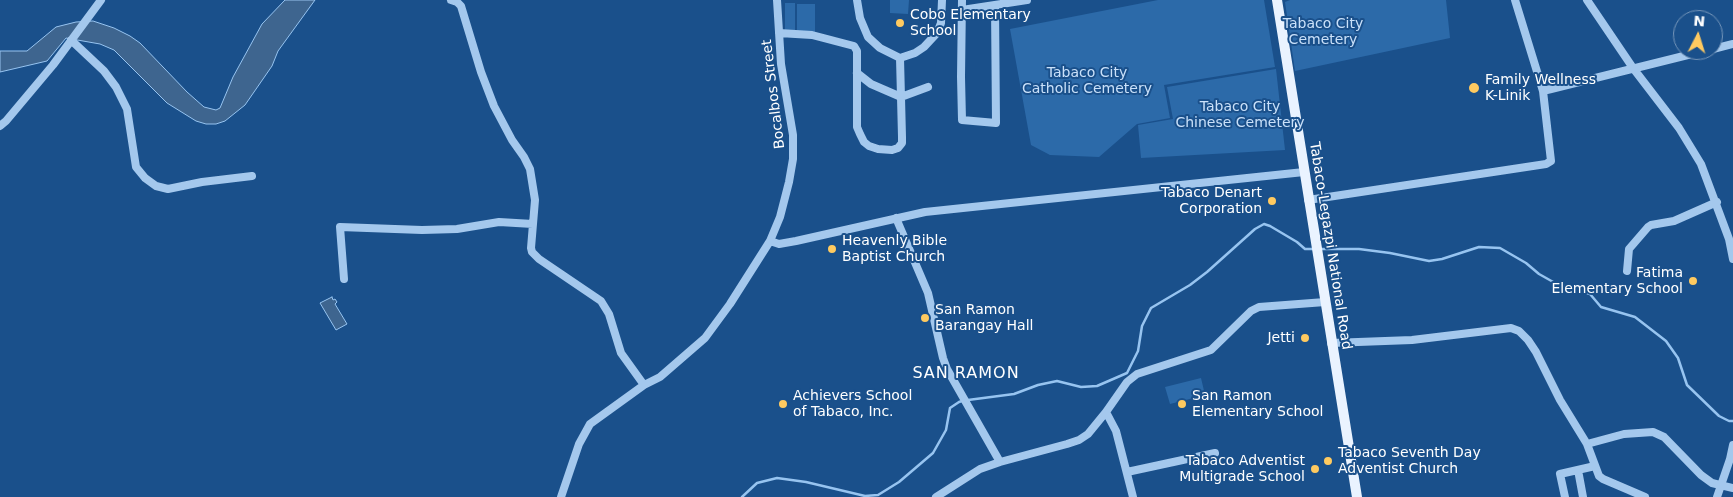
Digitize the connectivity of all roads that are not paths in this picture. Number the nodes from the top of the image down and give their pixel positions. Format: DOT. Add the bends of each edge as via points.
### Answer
graph roads {
  1 [pos="101,0"];
  2 [pos="451,0"];
  3 [pos="777,0"];
  4 [pos="857,0"];
  5 [pos="942,0"];
  6 [pos="962,0"];
  7 [pos="1027,0"];
  8 [pos="1276,0"];
  9 [pos="1515,0"];
  10 [pos="1587,0"];
  11 [pos="995,6"];
  12 [pos="962,10"];
  13 [pos="779,33"];
  14 [pos="73,37"];
  15 [pos="868,37"];
  16 [pos="854,46"];
  17 [pos="900,58"];
  18 [pos="1673,58"];
  19 [pos="1633,68"];
  20 [pos="857,73"];
  21 [pos="928,87"];
  22 [pos="1543,91"];
  23 [pos="901,97"];
  24 [pos="0,126"];
  25 [pos="1304,172"];
  26 [pos="252,176"];
  27 [pos="1308,200"];
  28 [pos="1716,202"];
  29 [pos="896,218"];
  30 [pos="533,224"];
  31 [pos="770,241"];
  32 [pos="1732,250"];
  33 [pos="1733,259"];
  34 [pos="1627,271"];
  35 [pos="344,279"];
  36 [pos="1325,302"];
  37 [pos="1331,343"];
  38 [pos="644,385"];
  39 [pos="1106,412"];
  40 [pos="1587,444"];
  41 [pos="1733,445"];
  42 [pos="1215,452"];
  43 [pos="1000,462"];
  44 [pos="1595,466"];
  45 [pos="1578,470"];
  46 [pos="1127,472"];
  47 [pos="1721,486"];
  48 [pos="1733,488"];
  49 [pos="561,497"];
  50 [pos="936,497"];
  51 [pos="1133,497"];
  52 [pos="1356,497"];
  53 [pos="1565,497"];
  54 [pos="1583,497"];
  55 [pos="1645,497"];
  56 [pos="1717,497"];
  1 -- 14 [label="street"];
  2 -- 30 [label="street" via="461,6 494,106 530,168 535,200"];
  3 -- 13 [label="street, Bocalbos Street"];
  4 -- 15 [label="street" via="861,23"];
  5 -- 17 [label="street" via="937,33 924,47"];
  6 -- 12 [label="street"];
  7 -- 11 [label="street"];
  8 -- 25 [label="main road, Tabaco-Legazpi National Road"];
  9 -- 22 [label="street"];
  10 -- 19 [label="street"];
  11 -- 12 [label="street"];
  11 -- 12 [label="street" via="996,123 962,120"];
  13 -- 16 [label="street" via="812,35"];
  13 -- 31 [label="street, Bocalbos Street" via="793,135 793,159 780,217"];
  14 -- 24 [label="street"];
  14 -- 26 [label="street" via="104,71 128,109 136,167 145,178 168,189"];
  15 -- 16 [label="street"];
  15 -- 17 [label="street" via="880,48"];
  16 -- 20 [label="street"];
  17 -- 23 [label="street"];
  18 -- 19 [label="street"];
  19 -- 22 [label="street"];
  19 -- 28 [label="street" via="1692,149"];
  20 -- 23 [label="street" via="879,88"];
  20 -- 23 [label="street" via="857,127 869,146 892,150 902,143"];
  21 -- 23 [label="street"];
  22 -- 27 [label="street" via="1551,161 1546,164"];
  25 -- 27 [label="main road, Tabaco-Legazpi National Road"];
  25 -- 29 [label="street" via="975,206"];
  27 -- 36 [label="main road, Tabaco-Legazpi National Road"];
  28 -- 32 [label="street"];
  28 -- 34 [label="street" via="1674,221 1648,227 1629,249"];
  29 -- 31 [label="street" via="796,241 779,244"];
  29 -- 43 [label="street" via="928,292 945,363"];
  30 -- 35 [label="street" via="499,222 457,229 422,230 340,227"];
  30 -- 38 [label="street" via="531,248 534,254 601,301 609,314 621,353"];
  31 -- 38 [label="street, Bocalbos Street" via="705,338 660,377"];
  32 -- 33 [label="street"];
  36 -- 37 [label="main road, Tabaco-Legazpi National Road"];
  36 -- 39 [label="street" via="1259,307 1251,311 1211,350 1137,374 1127,382"];
  37 -- 40 [label="street" via="1412,340 1511,328 1519,331 1536,352"];
  37 -- 52 [label="main road, Tabaco-Legazpi National Road"];
  38 -- 49 [label="street, Bocalbos Street" via="590,424 579,444"];
  39 -- 43 [label="street" via="1079,440"];
  39 -- 46 [label="street" via="1116,431"];
  40 -- 44 [label="street"];
  40 -- 47 [label="street" via="1624,434 1653,432 1664,437 1701,475"];
  41 -- 47 [label="street"];
  42 -- 46 [label="street"];
  43 -- 50 [label="street" via="980,469"];
  44 -- 45 [label="street"];
  44 -- 55 [label="street" via="1603,479"];
  45 -- 53 [label="street" via="1560,474"];
  45 -- 54 [label="street"];
  46 -- 51 [label="street"];
  47 -- 48 [label="street"];
  47 -- 56 [label="street"];
}
